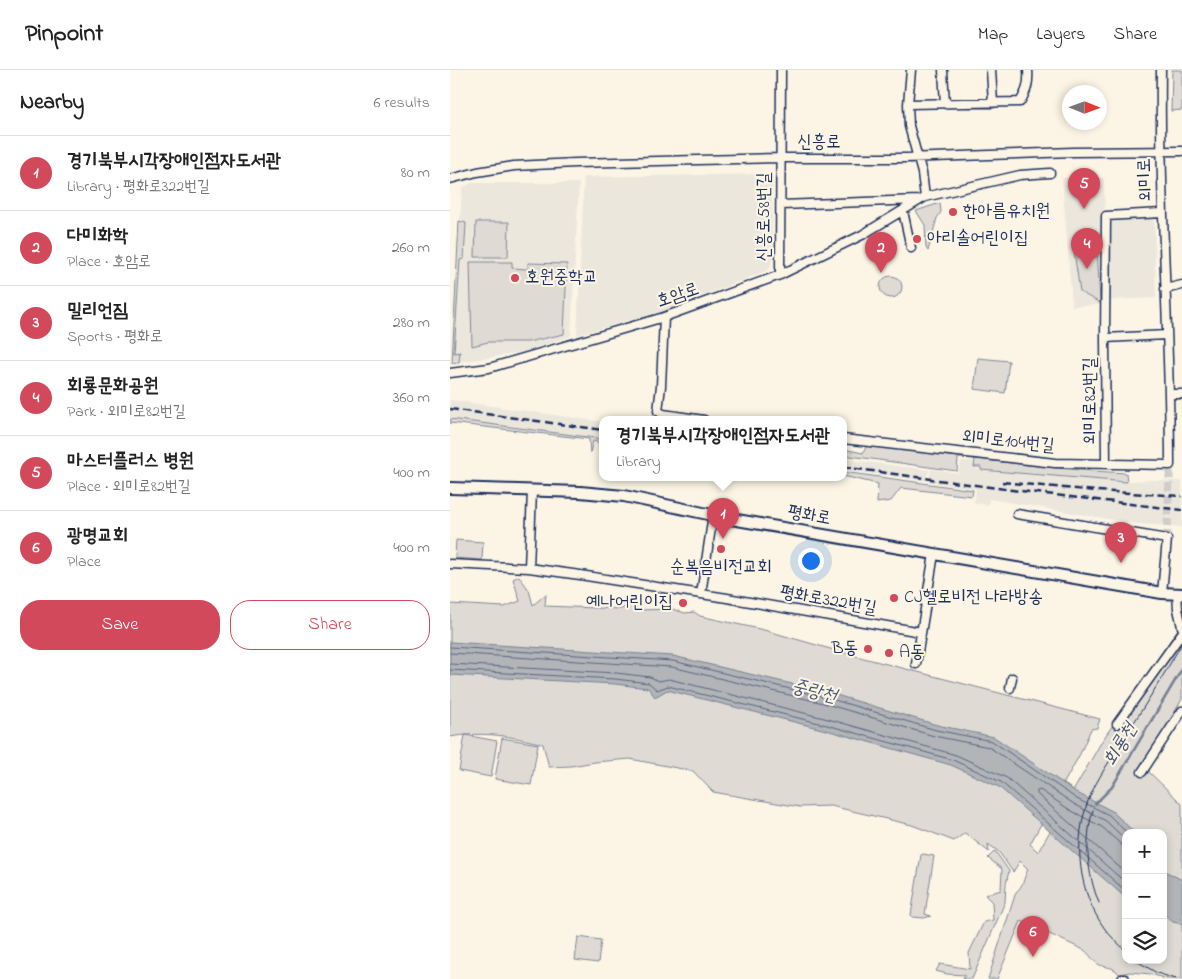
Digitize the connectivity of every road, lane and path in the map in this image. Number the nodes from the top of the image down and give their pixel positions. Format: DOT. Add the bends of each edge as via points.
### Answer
graph roads {
  1 [pos="781,70"];
  2 [pos="911,70"];
  3 [pos="943,70"];
  4 [pos="991,70"];
  5 [pos="1028,70"];
  6 [pos="1161,70"];
  7 [pos="993,102"];
  8 [pos="908,104"];
  9 [pos="945,104"];
  10 [pos="1160,151"];
  11 [pos="1182,152"];
  12 [pos="781,158"];
  13 [pos="919,158"];
  14 [pos="1050,173"];
  15 [pos="454,178"];
  16 [pos="923,199"];
  17 [pos="781,205"];
  18 [pos="903,211"];
  19 [pos="1162,213"];
  20 [pos="910,248"];
  21 [pos="780,275"];
  22 [pos="1182,286"];
  23 [pos="1165,289"];
  24 [pos="664,317"];
  25 [pos="1167,335"];
  26 [pos="1105,338"];
  27 [pos="450,373"];
  28 [pos="1170,394"];
  29 [pos="1182,394"];
  30 [pos="677,416"];
  31 [pos="847,439"];
  32 [pos="1106,464"];
  33 [pos="1170,465"];
  34 [pos="450,488"];
  35 [pos="532,490"];
  36 [pos="1018,514"];
  37 [pos="713,515"];
  38 [pos="934,554"];
  39 [pos="450,564"];
  40 [pos="529,568"];
  41 [pos="1162,593"];
  42 [pos="701,594"];
  43 [pos="1180,594"];
  44 [pos="1182,627"];
  45 [pos="921,632"];
  46 [pos="1182,633"];
  47 [pos="916,664"];
  48 [pos="1012,678"];
  49 [pos="1010,688"];
  50 [pos="1182,711"];
  51 [pos="1118,724"];
  52 [pos="1142,772"];
  1 -- 12 [label="street, 신흥로58번길"];
  2 -- 8 [label="street"];
  3 -- 9 [label="street"];
  4 -- 7 [label="street"];
  5 -- 7 [label="street" via="1029,81 1020,102"];
  6 -- 10 [label="street, 외미로"];
  7 -- 9 [label="street"];
  8 -- 9 [label="street"];
  8 -- 13 [label="street" via="909,126"];
  10 -- 11 [label="street, 신흥로"];
  10 -- 13 [label="street, 신흥로"];
  10 -- 19 [label="street, 외미로"];
  12 -- 13 [label="street, 신흥로"];
  12 -- 15 [label="street, 신흥로" via="532,166 476,172"];
  12 -- 17 [label="street, 신흥로58번길"];
  13 -- 16 [label="street"];
  14 -- 16 [label="street, 호암로" via="1020,175"];
  16 -- 17 [label="street"];
  16 -- 18 [label="street, 호암로"];
  17 -- 21 [label="street, 신흥로58번길"];
  18 -- 20 [label="street"];
  18 -- 21 [label="street, 호암로"];
  19 -- 23 [label="street, 외미로"];
  19 -- 26 [label="street, 외미로82번길" via="1106,216"];
  21 -- 24 [label="street, 호암로"];
  22 -- 23 [label="street"];
  23 -- 25 [label="street, 외미로"];
  24 -- 27 [label="street, 호암로" via="490,368"];
  24 -- 30 [label="street" via="658,411"];
  25 -- 26 [label="street, 외미로82번길"];
  25 -- 28 [label="street, 외미로"];
  26 -- 32 [label="street, 외미로82번길"];
  28 -- 29 [label="street"];
  28 -- 33 [label="street, 외미로"];
  31 -- 32 [label="street, 외미로104번길" via="1055,463"];
  32 -- 33 [label="street, 외미로104번길"];
  34 -- 35 [label="main road, 평화로"];
  35 -- 37 [label="main road, 평화로" via="624,496"];
  35 -- 40 [label="street"];
  36 -- 41 [label="street" via="1167,540"];
  37 -- 38 [label="main road, 평화로"];
  37 -- 42 [label="street"];
  38 -- 41 [label="main road, 평화로"];
  38 -- 45 [label="street"];
  39 -- 40 [label="street, 평화로322번길"];
  40 -- 42 [label="street, 평화로322번길"];
  41 -- 43 [label="main road, 평화로"];
  42 -- 45 [label="street, 평화로322번길"];
  43 -- 44 [label="street" via="1178,609"];
  45 -- 47 [label="street"];
  46 -- 51 [label="street"];
  48 -- 49 [label="street"];
  50 -- 52 [label="street"];
}
